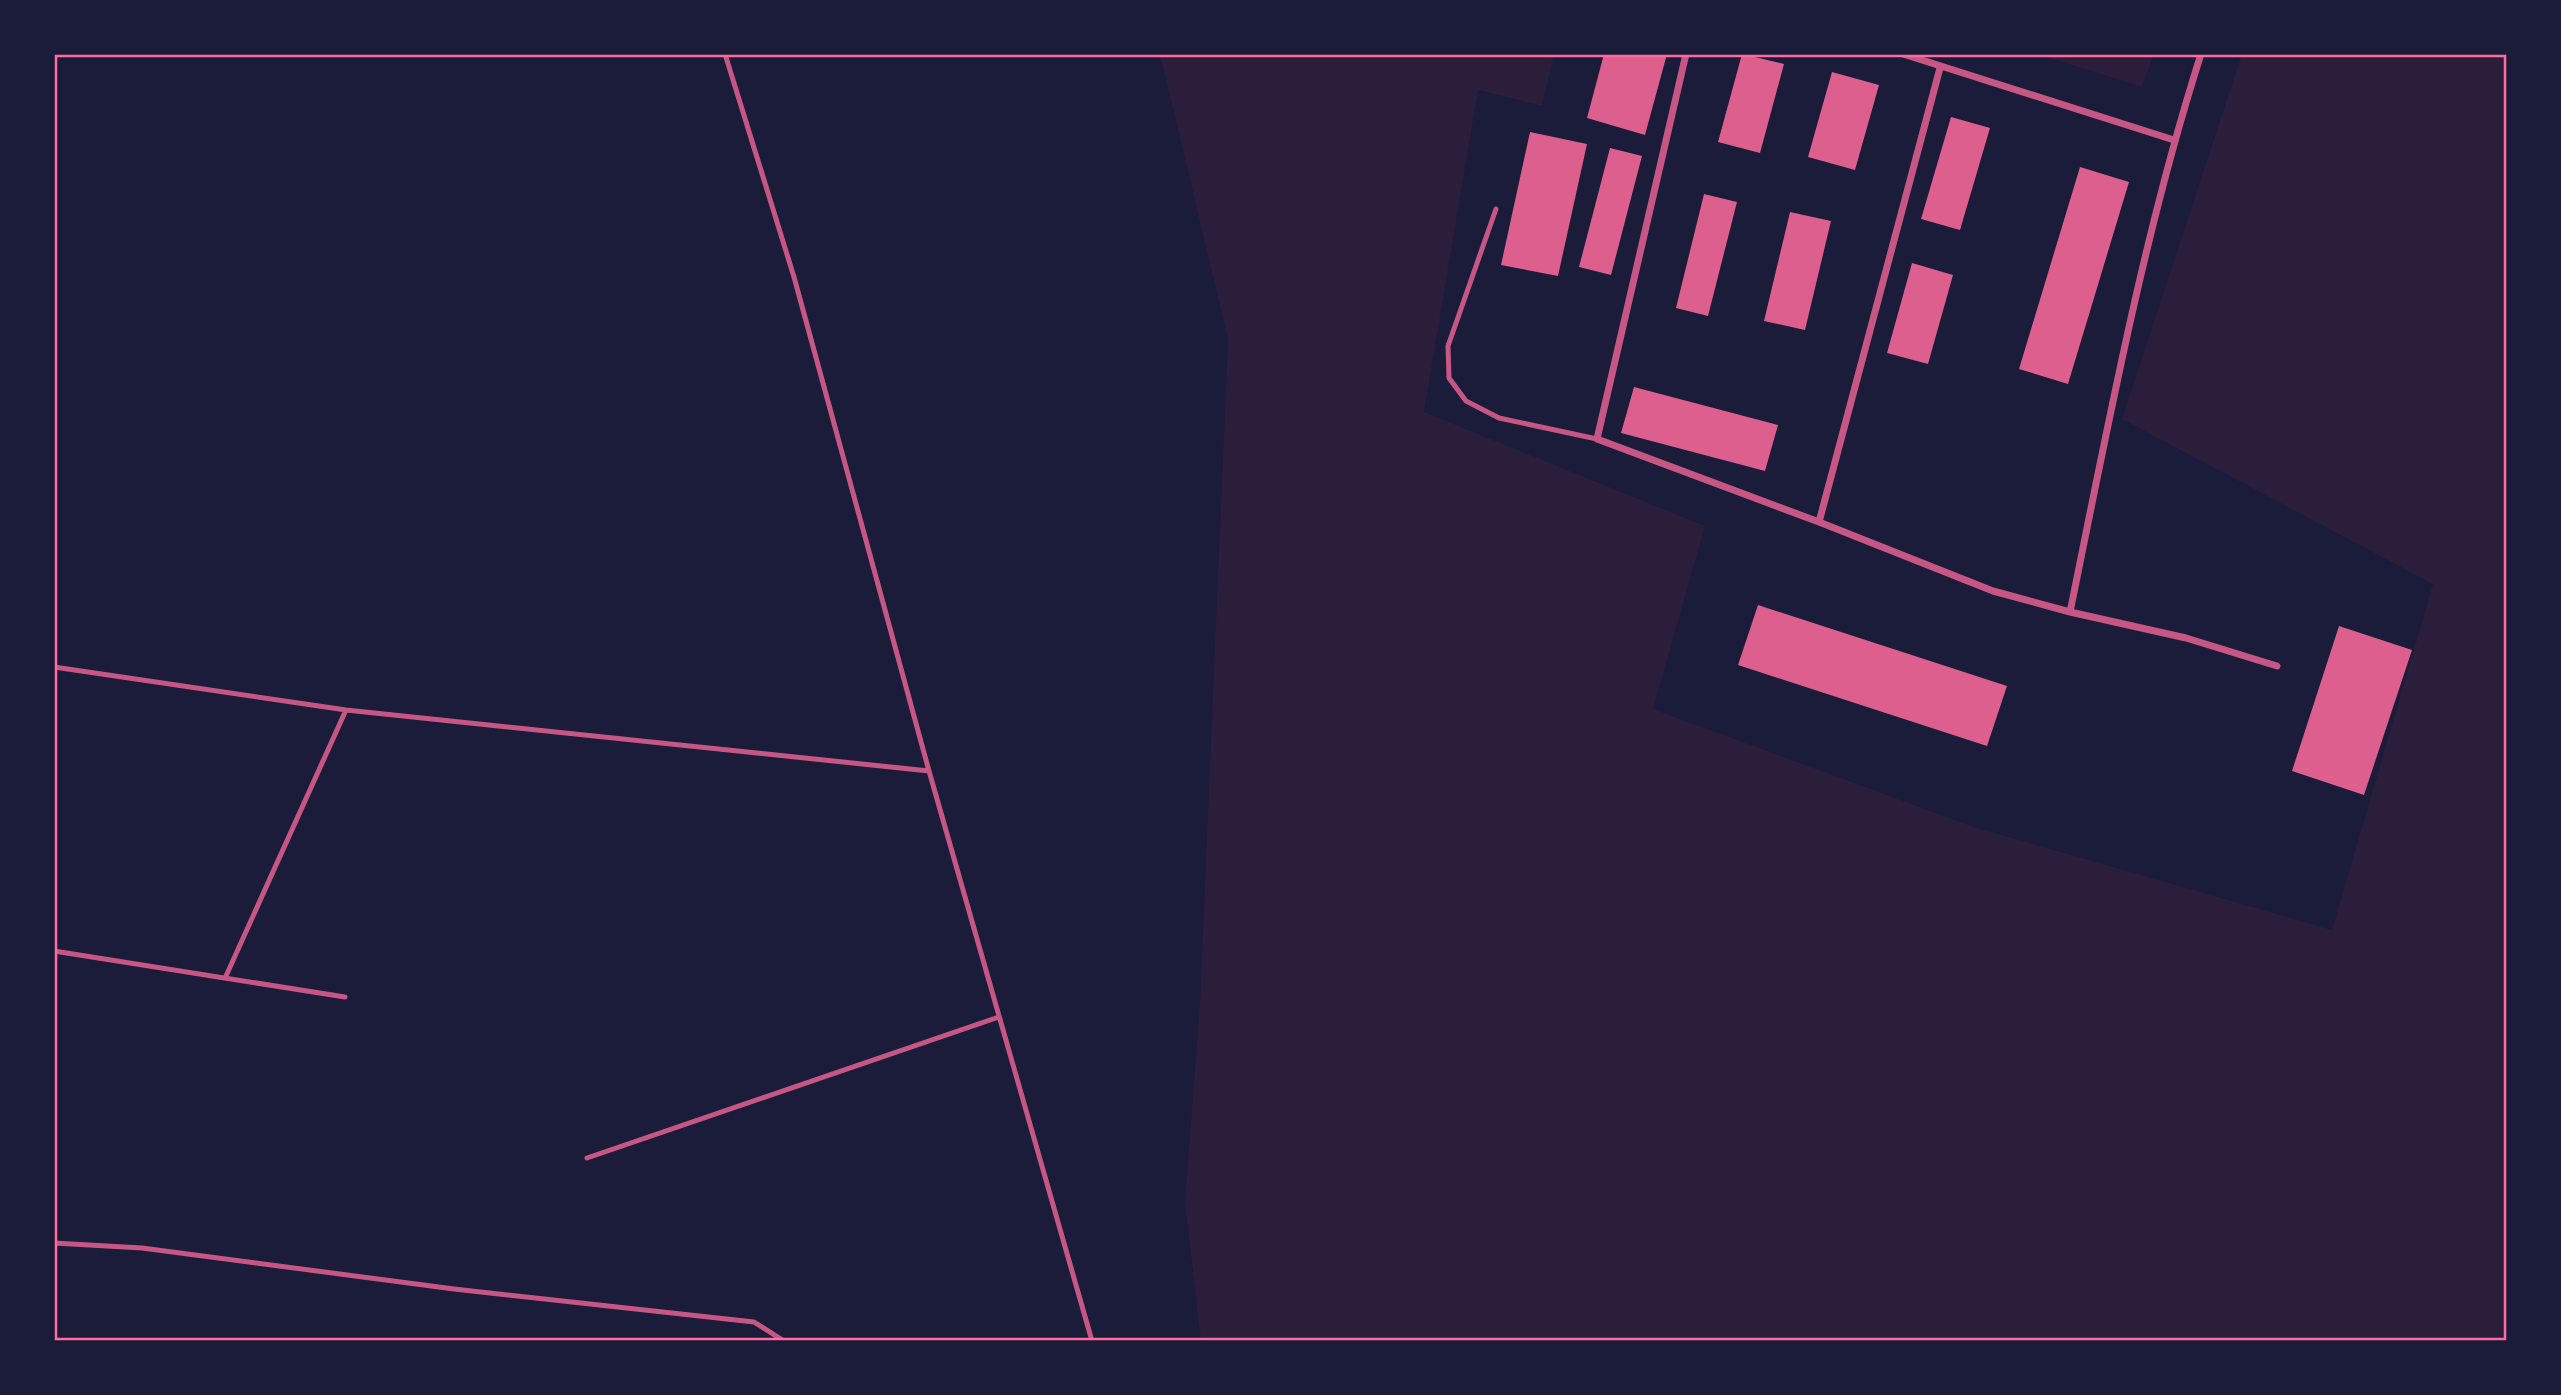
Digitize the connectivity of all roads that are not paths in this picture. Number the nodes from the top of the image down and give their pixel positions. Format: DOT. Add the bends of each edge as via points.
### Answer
graph roads {
  1 [pos="725,54"];
  2 [pos="1686,54"];
  3 [pos="1903,54"];
  4 [pos="2201,54"];
  5 [pos="1940,68"];
  6 [pos="2174,141"];
  7 [pos="1496,209"];
  8 [pos="1597,439"];
  9 [pos="1819,522"];
  10 [pos="2070,612"];
  11 [pos="2277,666"];
  12 [pos="54,667"];
  13 [pos="346,710"];
  14 [pos="929,771"];
  15 [pos="54,951"];
  16 [pos="226,975"];
  17 [pos="345,997"];
  18 [pos="999,1017"];
  19 [pos="587,1157"];
  20 [pos="54,1243"];
  21 [pos="784,1341"];
  22 [pos="1092,1341"];
  1 -- 14 [label="lane" via="794,276"];
  2 -- 8 [label="street"];
  3 -- 5 [label="street"];
  4 -- 6 [label="street"];
  5 -- 6 [label="street"];
  5 -- 9 [label="street"];
  6 -- 10 [label="street"];
  7 -- 8 [label="lane" via="1447,346 1449,378 1466,401 1499,418"];
  8 -- 9 [label="street"];
  9 -- 10 [label="street" via="1993,591"];
  10 -- 11 [label="street" via="2186,638"];
  12 -- 13 [label="lane"];
  13 -- 14 [label="lane"];
  13 -- 16 [label="lane"];
  14 -- 18 [label="lane"];
  15 -- 16 [label="lane"];
  16 -- 17 [label="lane"];
  18 -- 19 [label="lane"];
  18 -- 22 [label="lane"];
  20 -- 21 [label="lane" via="142,1248 754,1322"];
}
